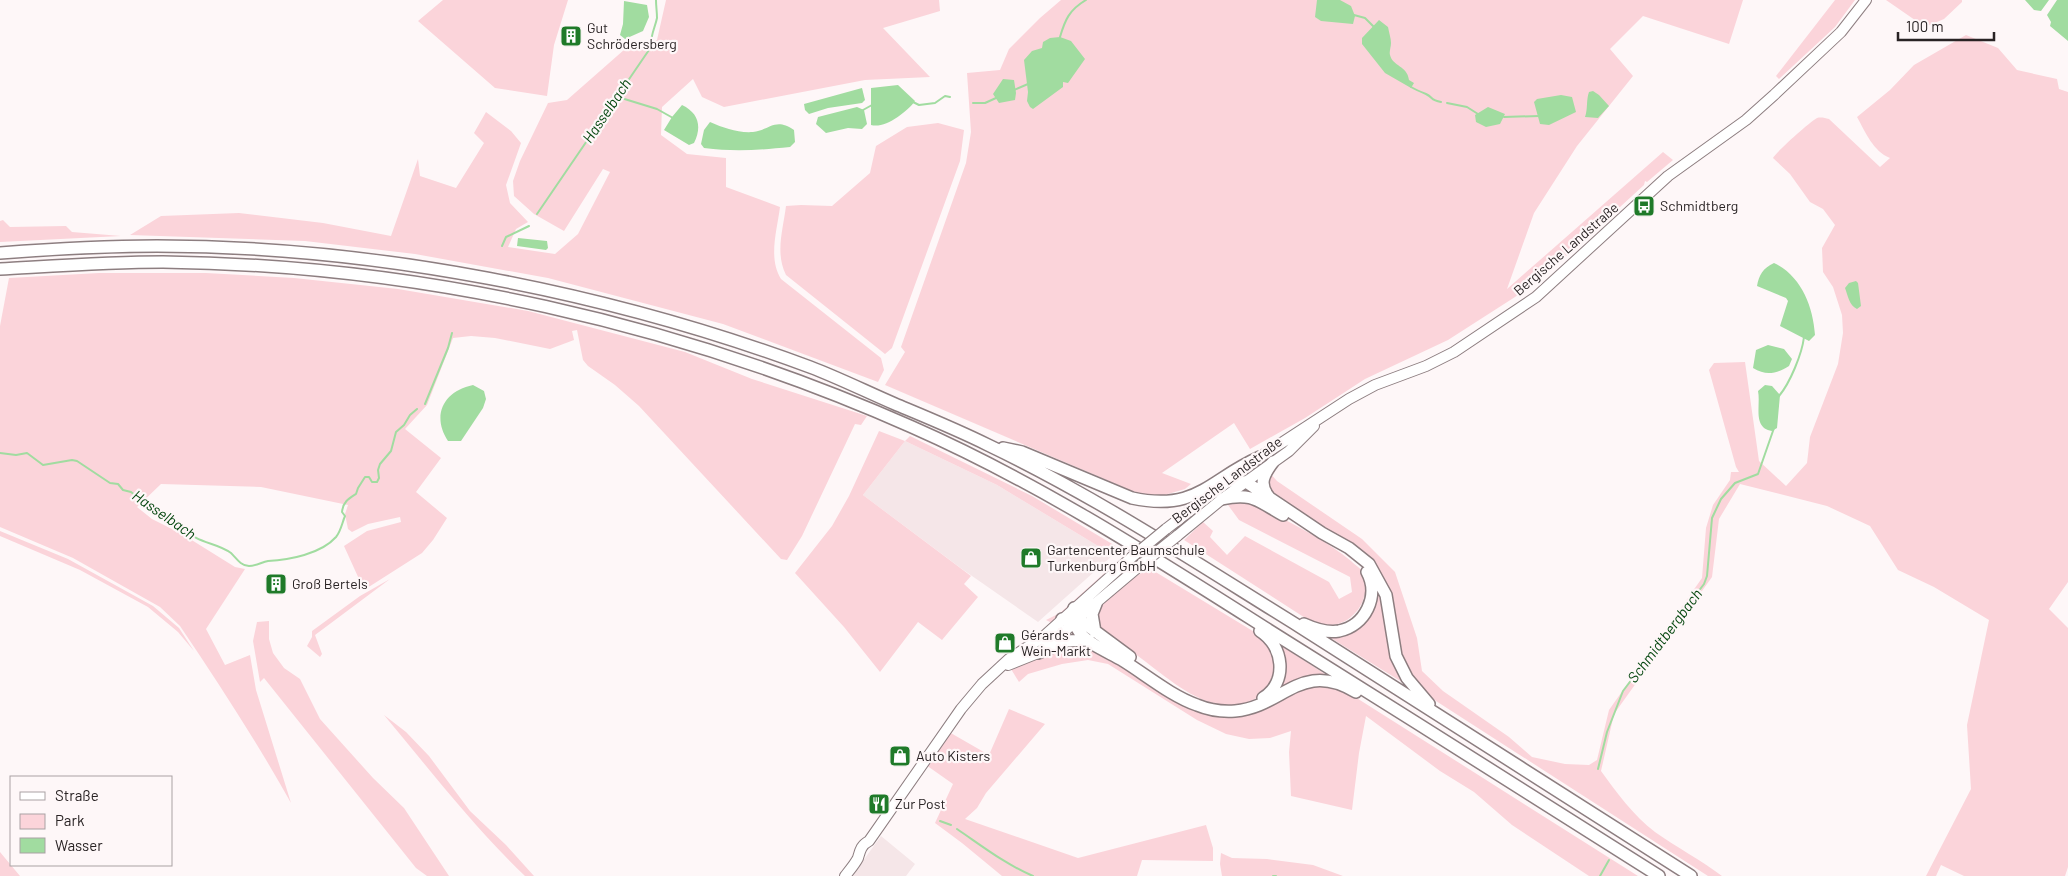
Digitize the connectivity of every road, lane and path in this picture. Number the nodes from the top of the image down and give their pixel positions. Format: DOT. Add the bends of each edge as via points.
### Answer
graph roads {
  1 [pos="1866,0"];
  2 [pos="0,253"];
  3 [pos="0,269"];
  4 [pos="1321,418"];
  5 [pos="987,444"];
  6 [pos="1260,457"];
  7 [pos="1273,462"];
  8 [pos="1230,481"];
  9 [pos="1246,482"];
  10 [pos="1270,498"];
  11 [pos="1222,499"];
  12 [pos="1257,600"];
  13 [pos="1096,604"];
  14 [pos="1246,615"];
  15 [pos="1072,618"];
  16 [pos="1050,630"];
  17 [pos="1091,636"];
  18 [pos="1041,651"];
  19 [pos="1002,666"];
  20 [pos="1400,712"];
  21 [pos="1438,714"];
  22 [pos="845,876"];
  23 [pos="1659,876"];
  24 [pos="1691,876"];
  1 -- 4 [label="main road, Bergische Landstraße" via="1841,32 1781,89 1746,120 1668,176 1536,297 1454,352 1360,392"];
  2 -- 5 [label="highway" via="86,247 220,248 332,256 448,272 590,301 718,336 813,368"];
  3 -- 14 [label="highway" via="161,262 304,270 396,280 524,302 659,334 807,383 977,457 1082,514"];
  4 -- 6 [label="main road, Bergische Landstraße"];
  4 -- 7 [label="main road, Bergische Landstraße" via="1300,441"];
  5 -- 6 [label="highway" via="1022,452 1132,498 1150,502 1191,496"];
  5 -- 12 [label="highway" via="1121,517"];
  6 -- 8 [label="main road, Bergische Landstraße"];
  7 -- 9 [label="main road, Bergische Landstraße"];
  7 -- 10 [label="highway" via="1263,480 1264,490"];
  8 -- 9 [label="highway"];
  8 -- 15 [label="main road, Bergische Landstraße, bridge" via="1132,558"];
  9 -- 10 [label="highway"];
  9 -- 11 [label="main road, Bergische Landstraße"];
  10 -- 21 [label="highway" via="1369,564 1386,596 1396,656 1407,678"];
  11 -- 12 [label="highway" via="1253,497 1354,556 1368,574 1372,586 1372,599 1366,613 1340,631 1314,628"];
  11 -- 13 [label="main road, Bergische Landstraße, bridge"];
  12 -- 21 [label="highway"];
  13 -- 15 [label="main road, Bergische Landstraße"];
  13 -- 17 [label="highway"];
  14 -- 17 [label="highway" via="1254,627 1276,646 1280,675 1267,696 1234,707 1206,704 1184,694"];
  14 -- 20 [label="highway"];
  15 -- 16 [label="main road, Bergische Landstraße"];
  15 -- 17 [label="highway"];
  15 -- 18 [label="main road, Bergische Landstraße"];
  16 -- 18 [label="main road" via="1052,637"];
  16 -- 19 [label="main road, Bergische Landstraße"];
  17 -- 18 [label="highway"];
  17 -- 20 [label="highway" via="1187,700 1208,709 1246,709 1296,685 1317,681 1346,686 1388,712"];
  18 -- 19 [label="main road, Bergische Landstraße"];
  19 -- 22 [label="main road, Bergische Landstraße" via="961,708 869,841 864,856 858,858"];
  20 -- 23 [label="highway"];
  21 -- 24 [label="highway"];
}
